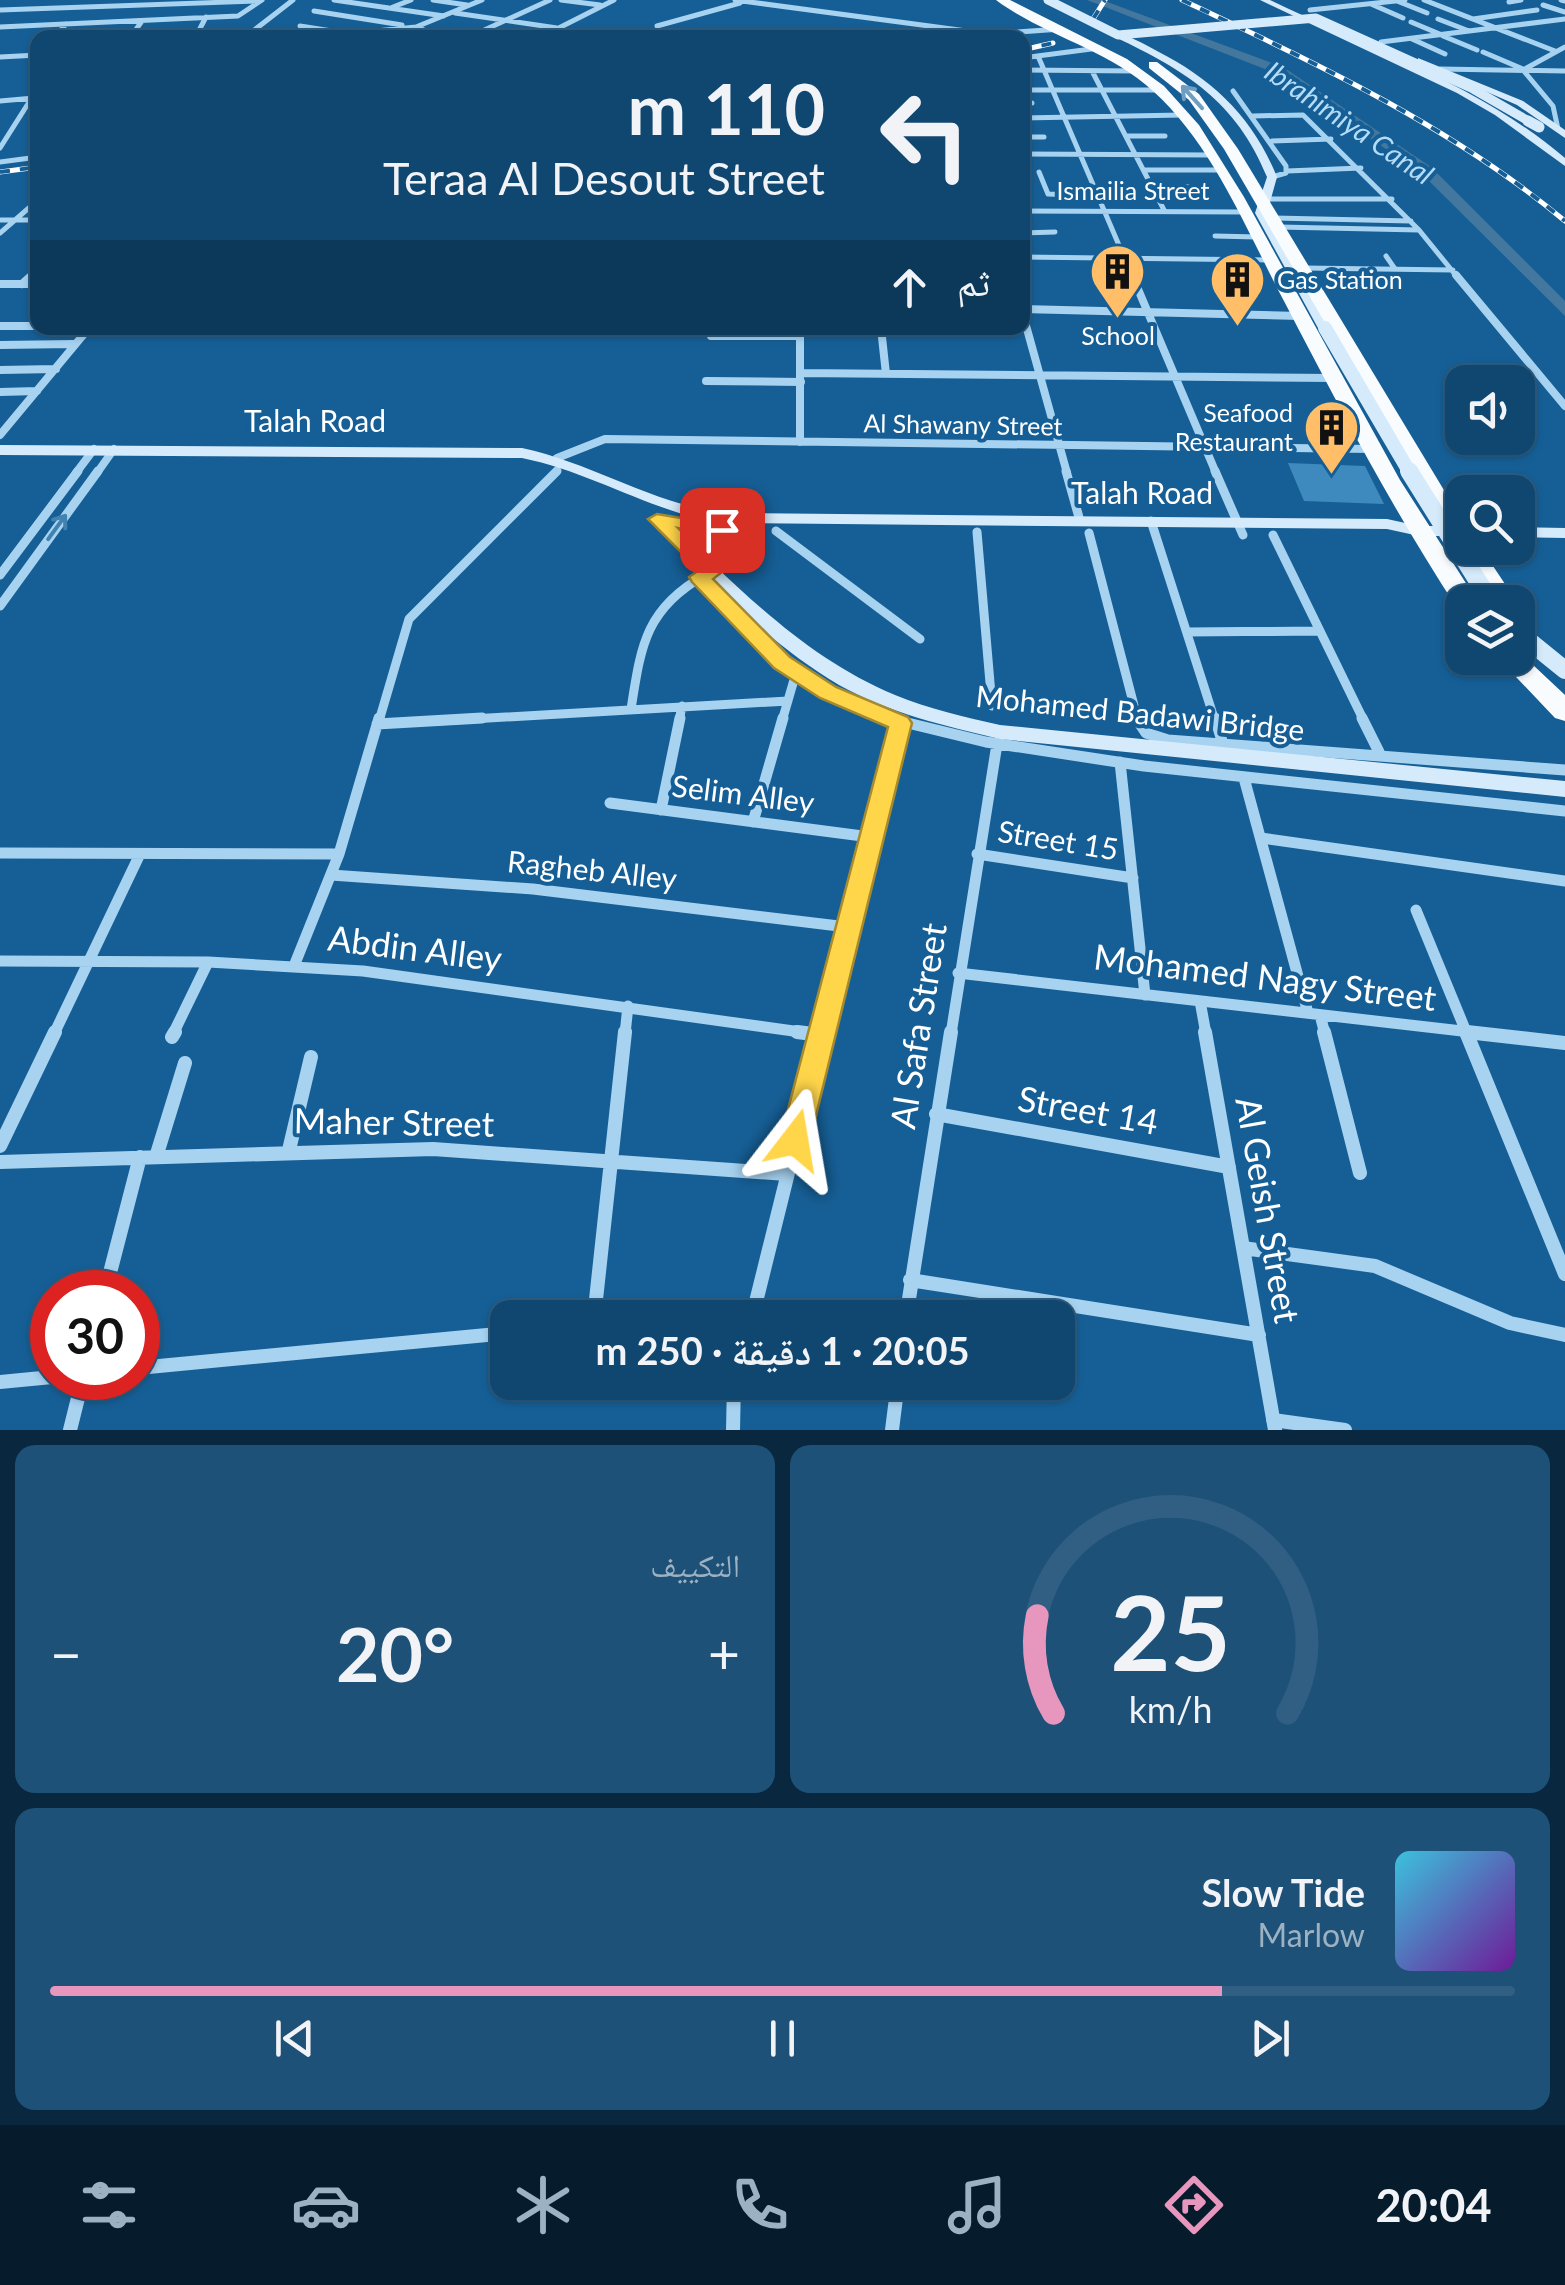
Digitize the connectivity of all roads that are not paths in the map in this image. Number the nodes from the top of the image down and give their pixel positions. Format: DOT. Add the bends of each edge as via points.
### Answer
graph roads {
  1 [pos="32,0"];
  2 [pos="66,0"];
  3 [pos="106,0"];
  4 [pos="145,0"];
  5 [pos="261,0"];
  6 [pos="293,0"];
  7 [pos="334,0"];
  8 [pos="411,0"];
  9 [pos="433,0"];
  10 [pos="482,0"];
  11 [pos="550,0"];
  12 [pos="561,0"];
  13 [pos="614,0"];
  14 [pos="735,0"];
  15 [pos="1002,0"];
  16 [pos="1021,0"];
  17 [pos="1048,0"];
  18 [pos="1264,0"];
  19 [pos="1286,0"];
  20 [pos="1406,0"];
  21 [pos="1424,0"];
  22 [pos="1521,0"];
  23 [pos="224,1"];
  24 [pos="1396,1"];
  25 [pos="183,2"];
  26 [pos="746,2"];
  27 [pos="1509,2"];
  28 [pos="1370,4"];
  29 [pos="139,5"];
  30 [pos="470,5"];
  31 [pos="1542,5"];
  32 [pos="98,6"];
  33 [pos="603,6"];
  34 [pos="56,8"];
  35 [pos="390,8"];
  36 [pos="18,9"];
  37 [pos="0,10"];
  38 [pos="1310,10"];
  39 [pos="1537,10"];
  40 [pos="314,11"];
  41 [pos="452,13"];
  42 [pos="1426,13"];
  43 [pos="444,16"];
  44 [pos="1565,16"];
  45 [pos="206,18"];
  46 [pos="1403,18"];
  47 [pos="364,19"];
  48 [pos="1438,19"];
  49 [pos="1472,19"];
  50 [pos="161,20"];
  51 [pos="504,20"];
  52 [pos="142,21"];
  53 [pos="120,22"];
  54 [pos="1411,22"];
  55 [pos="0,24"];
  56 [pos="66,24"];
  57 [pos="75,24"];
  58 [pos="32,26"];
  59 [pos="300,26"];
  60 [pos="658,26"];
  61 [pos="416,27"];
  62 [pos="558,28"];
  63 [pos="1062,29"];
  64 [pos="1496,29"];
  65 [pos="61,30"];
  66 [pos="136,30"];
  67 [pos="199,30"];
  68 [pos="254,30"];
  69 [pos="324,30"];
  70 [pos="398,30"];
  71 [pos="421,30"];
  72 [pos="483,30"];
  73 [pos="554,30"];
  74 [pos="958,30"];
  75 [pos="1030,31"];
  76 [pos="1470,32"];
  77 [pos="1118,35"];
  78 [pos="1442,35"];
  79 [pos="1411,39"];
  80 [pos="1382,42"];
  81 [pos="1100,48"];
  82 [pos="1565,48"];
  83 [pos="1555,51"];
  84 [pos="1444,54"];
  85 [pos="30,55"];
  86 [pos="8,56"];
  87 [pos="1038,56"];
  88 [pos="0,57"];
  89 [pos="1030,57"];
  90 [pos="1538,58"];
  91 [pos="0,68"];
  92 [pos="1440,69"];
  93 [pos="1030,70"];
  94 [pos="1044,70"];
  95 [pos="1092,70"];
  96 [pos="1523,70"];
  97 [pos="1565,70"];
  98 [pos="1137,71"];
  99 [pos="1030,90"];
  100 [pos="1052,90"];
  101 [pos="1103,90"];
  102 [pos="1160,90"];
  103 [pos="1232,91"];
  104 [pos="30,98"];
  105 [pos="0,100"];
  106 [pos="30,104"];
  107 [pos="1182,115"];
  108 [pos="1561,115"];
  109 [pos="1116,116"];
  110 [pos="1254,116"];
  111 [pos="1064,117"];
  112 [pos="1030,118"];
  113 [pos="1526,132"];
  114 [pos="1558,133"];
  115 [pos="1126,136"];
  116 [pos="1165,136"];
  117 [pos="1030,137"];
  118 [pos="1044,137"];
  119 [pos="1331,138"];
  120 [pos="1272,141"];
  121 [pos="0,148"];
  122 [pos="1231,149"];
  123 [pos="1554,152"];
  124 [pos="1030,154"];
  125 [pos="1080,154"];
  126 [pos="1136,154"];
  127 [pos="30,158"];
  128 [pos="1212,158"];
  129 [pos="0,162"];
  130 [pos="1565,163"];
  131 [pos="1362,168"];
  132 [pos="1144,170"];
  133 [pos="1287,170"];
  134 [pos="1039,172"];
  135 [pos="1272,177"];
  136 [pos="1152,187"];
  137 [pos="1196,187"];
  138 [pos="1098,196"];
  139 [pos="1263,199"];
  140 [pos="1392,199"];
  141 [pos="30,207"];
  142 [pos="1103,210"];
  143 [pos="1164,210"];
  144 [pos="1030,211"];
  145 [pos="1244,212"];
  146 [pos="0,220"];
  147 [pos="16,220"];
  148 [pos="30,220"];
  149 [pos="1412,221"];
  150 [pos="1276,222"];
  151 [pos="1419,230"];
  152 [pos="1055,232"];
  153 [pos="0,233"];
  154 [pos="1030,233"];
  155 [pos="1215,236"];
  156 [pos="1257,236"];
  157 [pos="1386,256"];
  158 [pos="1030,257"];
  159 [pos="1124,258"];
  160 [pos="1235,259"];
  161 [pos="1269,260"];
  162 [pos="1304,268"];
  163 [pos="1395,269"];
  164 [pos="1453,270"];
  165 [pos="30,276"];
  166 [pos="0,284"];
  167 [pos="22,284"];
  168 [pos="30,284"];
  169 [pos="1250,285"];
  170 [pos="1030,310"];
  171 [pos="1148,313"];
  172 [pos="1300,316"];
  173 [pos="0,326"];
  174 [pos="30,326"];
  175 [pos="82,335"];
  176 [pos="734,335"];
  177 [pos="799,335"];
  178 [pos="882,335"];
  179 [pos="1029,335"];
  180 [pos="712,336"];
  181 [pos="74,344"];
  182 [pos="0,345"];
  183 [pos="56,369"];
  184 [pos="0,370"];
  185 [pos="886,374"];
  186 [pos="1039,375"];
  187 [pos="1175,376"];
  188 [pos="800,378"];
  189 [pos="1334,378"];
  190 [pos="706,381"];
  191 [pos="37,391"];
  192 [pos="0,392"];
  193 [pos="1565,406"];
  194 [pos="0,435"];
  195 [pos="800,442"];
  196 [pos="1059,446"];
  197 [pos="1206,448"];
  198 [pos="1374,449"];
  199 [pos="0,450"];
  200 [pos="99,455"];
  201 [pos="0,462"];
  202 [pos="557,465"];
  203 [pos="1445,507"];
  204 [pos="657,519"];
  205 [pos="682,520"];
  206 [pos="1085,527"];
  207 [pos="1153,528"];
  208 [pos="1240,528"];
  209 [pos="776,531"];
  210 [pos="1419,531"];
  211 [pos="977,532"];
  212 [pos="1535,532"];
  213 [pos="1565,533"];
  214 [pos="1445,535"];
  215 [pos="1273,536"];
  216 [pos="706,574"];
  217 [pos="0,575"];
  218 [pos="1455,585"];
  219 [pos="1479,585"];
  220 [pos="0,606"];
  221 [pos="1320,631"];
  222 [pos="1187,632"];
  223 [pos="920,639"];
  224 [pos="1535,642"];
  225 [pos="1535,648"];
  226 [pos="796,673"];
  227 [pos="1527,675"];
  228 [pos="1564,675"];
  229 [pos="1530,678"];
  230 [pos="788,700"];
  231 [pos="682,706"];
  232 [pos="992,706"];
  233 [pos="631,709"];
  234 [pos="1565,711"];
  235 [pos="900,723"];
  236 [pos="377,724"];
  237 [pos="997,744"];
  238 [pos="1223,744"];
  239 [pos="1381,756"];
  240 [pos="1120,762"];
  241 [pos="1565,770"];
  242 [pos="1244,778"];
  243 [pos="1565,789"];
  244 [pos="610,803"];
  245 [pos="661,810"];
  246 [pos="1565,811"];
  247 [pos="753,822"];
  248 [pos="870,837"];
  249 [pos="1260,838"];
  250 [pos="0,853"];
  251 [pos="140,854"];
  252 [pos="339,854"];
  253 [pos="976,854"];
  254 [pos="331,875"];
  255 [pos="1133,878"];
  256 [pos="1565,881"];
  257 [pos="1416,910"];
  258 [pos="847,926"];
  259 [pos="91,960"];
  260 [pos="0,961"];
  261 [pos="208,962"];
  262 [pos="294,966"];
  263 [pos="958,973"];
  264 [pos="1145,995"];
  265 [pos="1200,1001"];
  266 [pos="628,1006"];
  267 [pos="1314,1014"];
  268 [pos="1466,1032"];
  269 [pos="821,1036"];
  270 [pos="172,1037"];
  271 [pos="1565,1043"];
  272 [pos="311,1056"];
  273 [pos="185,1063"];
  274 [pos="936,1114"];
  275 [pos="0,1146"];
  276 [pos="289,1150"];
  277 [pos="148,1157"];
  278 [pos="611,1160"];
  279 [pos="0,1162"];
  280 [pos="1229,1167"];
  281 [pos="1360,1173"];
  282 [pos="786,1174"];
  283 [pos="1243,1248"];
  284 [pos="112,1270"];
  285 [pos="1565,1274"];
  286 [pos="910,1280"];
  287 [pos="596,1300"];
  288 [pos="756,1300"];
  289 [pos="908,1300"];
  290 [pos="1565,1334"];
  291 [pos="490,1335"];
  292 [pos="1258,1335"];
  293 [pos="160,1366"];
  294 [pos="30,1379"];
  295 [pos="0,1382"];
  296 [pos="78,1400"];
  297 [pos="734,1400"];
  298 [pos="896,1400"];
  299 [pos="1274,1425"];
  300 [pos="70,1430"];
  301 [pos="733,1430"];
  302 [pos="892,1430"];
  303 [pos="1345,1430"];
  1 -- 36 [label="street"];
  2 -- 34 [label="street"];
  3 -- 32 [label="street"];
  4 -- 29 [label="street"];
  5 -- 23 [label="street"];
  5 -- 45 [label="street" via="244,14"];
  6 -- 68 [label="street"];
  7 -- 35 [label="street"];
  8 -- 35 [label="street"];
  9 -- 30 [label="street"];
  10 -- 30 [label="street"];
  11 -- 51 [label="street"];
  12 -- 33 [label="street"];
  13 -- 33 [label="street"];
  14 -- 26 [label="street"];
  15 -- 63 [label="highway"];
  122 -- 16 [label="highway, one-way" via="1172,78"];
  17 -- 77 [label="main road, bridge"];
  18 -- 113 [label="main road"];
  19 -- 38 [label="main road"];
  20 -- 24 [label="street"];
  21 -- 49 [label="street"];
  22 -- 27 [label="street"];
  23 -- 25 [label="street"];
  23 -- 45 [label="street"];
  24 -- 28 [label="street"];
  24 -- 42 [label="street"];
  25 -- 29 [label="street"];
  25 -- 50 [label="street"];
  26 -- 60 [label="street"];
  26 -- 74 [label="street"];
  28 -- 38 [label="street"];
  28 -- 46 [label="street"];
  29 -- 32 [label="street"];
  29 -- 53 [label="street"];
  30 -- 41 [label="street"];
  31 -- 44 [label="street"];
  32 -- 34 [label="street"];
  32 -- 57 [label="street"];
  33 -- 62 [label="street"];
  34 -- 36 [label="street"];
  34 -- 58 [label="street"];
  35 -- 43 [label="street"];
  35 -- 47 [label="street"];
  36 -- 37 [label="street"];
  36 -- 55 [label="street"];
  38 -- 80 [label="main road"];
  39 -- 49 [label="street"];
  40 -- 47 [label="street"];
  41 -- 43 [label="street"];
  41 -- 51 [label="street"];
  43 -- 61 [label="street"];
  44 -- 64 [label="street"];
  45 -- 50 [label="street"];
  45 -- 67 [label="street"];
  47 -- 61 [label="street"];
  48 -- 76 [label="street"];
  49 -- 64 [label="street"];
  50 -- 52 [label="street"];
  51 -- 62 [label="street"];
  51 -- 72 [label="street"];
  52 -- 53 [label="street"];
  52 -- 66 [label="street"];
  53 -- 57 [label="street"];
  54 -- 78 [label="street"];
  55 -- 58 [label="street"];
  56 -- 57 [label="street"];
  56 -- 58 [label="street"];
  56 -- 65 [label="street"];
  59 -- 69 [label="street"];
  61 -- 70 [label="street"];
  61 -- 71 [label="street"];
  62 -- 73 [label="street"];
  63 -- 75 [label="street"];
  63 -- 81 [label="highway"];
  64 -- 76 [label="street"];
  64 -- 83 [label="street"];
  76 -- 78 [label="street"];
  77 -- 114 [label="main road, bridge" via="1316,18"];
  77 -- 135 [label="main road" via="1214,86 1233,106"];
  78 -- 79 [label="street"];
  78 -- 96 [label="street"];
  79 -- 80 [label="street"];
  79 -- 84 [label="street"];
  80 -- 92 [label="main road"];
  81 -- 87 [label="street"];
  81 -- 98 [label="highway"];
  82 -- 83 [label="street"];
  83 -- 90 [label="street"];
  85 -- 86 [label="street"];
  86 -- 88 [label="street"];
  86 -- 91 [label="street"];
  87 -- 89 [label="street"];
  87 -- 94 [label="street"];
  90 -- 96 [label="street"];
  90 -- 97 [label="street"];
  92 -- 96 [label="street"];
  92 -- 114 [label="main road" via="1520,103"];
  93 -- 94 [label="street"];
  94 -- 95 [label="street"];
  94 -- 100 [label="street"];
  95 -- 98 [label="street"];
  95 -- 101 [label="street"];
  96 -- 97 [label="street"];
  96 -- 108 [label="street"];
  98 -- 102 [label="highway"];
  99 -- 100 [label="street"];
  100 -- 101 [label="street"];
  100 -- 111 [label="street"];
  101 -- 102 [label="street"];
  101 -- 109 [label="street"];
  102 -- 107 [label="highway"];
  103 -- 110 [label="street"];
  104 -- 105 [label="street"];
  106 -- 121 [label="street"];
  107 -- 109 [label="street"];
  107 -- 128 [label="highway"];
  108 -- 114 [label="street"];
  109 -- 111 [label="street"];
  109 -- 115 [label="street"];
  110 -- 119 [label="street" via="1303,116"];
  110 -- 120 [label="street"];
  111 -- 112 [label="street"];
  111 -- 125 [label="street"];
  113 -- 114 [label="main road"];
  113 -- 123 [label="main road"];
  114 -- 123 [label="main road"];
  115 -- 116 [label="street"];
  115 -- 126 [label="street"];
  117 -- 118 [label="street"];
  119 -- 120 [label="street"];
  119 -- 131 [label="street"];
  120 -- 133 [label="street"];
  122 -- 128 [label="highway"];
  122 -- 139 [label="highway"];
  123 -- 130 [label="main road"];
  124 -- 125 [label="street"];
  125 -- 126 [label="street"];
  125 -- 138 [label="street"];
  126 -- 128 [label="street"];
  126 -- 132 [label="street"];
  127 -- 129 [label="street"];
  128 -- 132 [label="street"];
  128 -- 145 [label="highway"];
  131 -- 133 [label="street"];
  131 -- 140 [label="street"];
  132 -- 136 [label="street"];
  133 -- 135 [label="street"];
  134 -- 138 [label="street" via="1048,194"];
  135 -- 139 [label="main road"];
  136 -- 137 [label="street"];
  136 -- 143 [label="street"];
  138 -- 142 [label="street"];
  139 -- 140 [label="street"];
  139 -- 150 [label="highway"];
  139 -- 219 [label="main road, bridge" via="1261,213 1324,328"];
  140 -- 149 [label="street"];
  141 -- 147 [label="street"];
  142 -- 143 [label="street, Ismailia Street"];
  142 -- 144 [label="street, Ismailia Street"];
  142 -- 159 [label="street"];
  143 -- 145 [label="street, Ismailia Street"];
  145 -- 156 [label="highway"];
  146 -- 147 [label="street"];
  147 -- 148 [label="street"];
  147 -- 153 [label="street"];
  149 -- 150 [label="street"];
  149 -- 151 [label="street"];
  150 -- 151 [label="street"];
  150 -- 162 [label="highway"];
  151 -- 164 [label="street"];
  152 -- 154 [label="street"];
  155 -- 156 [label="street"];
  156 -- 161 [label="highway"];
  157 -- 163 [label="street"];
  158 -- 159 [label="street"];
  159 -- 160 [label="street"];
  159 -- 171 [label="street"];
  160 -- 161 [label="street"];
  160 -- 169 [label="street"];
  161 -- 172 [label="highway"];
  162 -- 163 [label="street"];
  162 -- 203 [label="highway"];
  163 -- 164 [label="street"];
  164 -- 193 [label="street"];
  165 -- 167 [label="street"];
  166 -- 167 [label="street"];
  167 -- 168 [label="street"];
  170 -- 171 [label="street"];
  171 -- 172 [label="street"];
  171 -- 187 [label="street"];
  172 -- 189 [label="highway"];
  173 -- 174 [label="street"];
  175 -- 181 [label="street"];
  176 -- 180 [label="street"];
  177 -- 188 [label="street"];
  178 -- 185 [label="street"];
  179 -- 186 [label="street"];
  181 -- 182 [label="street"];
  181 -- 183 [label="street"];
  183 -- 184 [label="street"];
  183 -- 191 [label="street"];
  185 -- 186 [label="street"];
  185 -- 188 [label="street"];
  186 -- 187 [label="street"];
  186 -- 196 [label="street"];
  187 -- 189 [label="street"];
  187 -- 197 [label="street"];
  188 -- 190 [label="street"];
  188 -- 195 [label="street"];
  189 -- 198 [label="highway"];
  191 -- 192 [label="street"];
  191 -- 194 [label="street"];
  195 -- 196 [label="street, Al Shawany Street"];
  195 -- 202 [label="street, Al Shawany Street" via="596,440"];
  196 -- 197 [label="street, Al Shawany Street"];
  196 -- 206 [label="street"];
  197 -- 198 [label="street, Al Shawany Street"];
  197 -- 208 [label="street"];
  198 -- 210 [label="highway"];
  199 -- 200 [label="main road, Talah Road"];
  200 -- 201 [label="main road, Talah Road"];
  200 -- 202 [label="main road, Talah Road"];
  200 -- 217 [label="street"];
  220 -- 200 [label="street, one-way"];
  202 -- 204 [label="main road, Talah Road"];
  202 -- 205 [label="main road, Talah Road" via="597,473"];
  202 -- 236 [label="street" via="420,604 402,635"];
  204 -- 205 [label="main road, Talah Road"];
  204 -- 216 [label="main road, Mohamed Badawi Bridge"];
  205 -- 206 [label="main road, Talah Road"];
  205 -- 209 [label="main road, Talah Road"];
  206 -- 207 [label="main road, Talah Road"];
  206 -- 211 [label="main road, Talah Road"];
  206 -- 238 [label="street" via="1139,726 1156,738"];
  207 -- 208 [label="main road, Talah Road"];
  207 -- 222 [label="street"];
  208 -- 210 [label="main road, Talah Road" via="1387,524"];
  208 -- 215 [label="main road, Talah Road"];
  209 -- 211 [label="main road, Talah Road"];
  209 -- 223 [label="street"];
  210 -- 214 [label="main road"];
  210 -- 215 [label="main road, Talah Road" via="1400,537"];
  210 -- 218 [label="highway"];
  211 -- 232 [label="street"];
  212 -- 213 [label="main road"];
  215 -- 221 [label="street"];
  216 -- 226 [label="street"];
  216 -- 233 [label="street" via="682,586 653,616"];
  216 -- 243 [label="main road, Mohamed Badawi Bridge" via="776,636 850,686 896,706 1000,732"];
  221 -- 222 [label="street"];
  221 -- 239 [label="street"];
  222 -- 238 [label="street"];
  224 -- 228 [label="highway"];
  225 -- 228 [label="main road, bridge"];
  226 -- 230 [label="street"];
  226 -- 235 [label="street"];
  227 -- 229 [label="highway"];
  228 -- 229 [label="highway"];
  229 -- 234 [label="highway"];
  230 -- 231 [label="street"];
  230 -- 247 [label="street"];
  231 -- 233 [label="street"];
  231 -- 245 [label="street"];
  233 -- 236 [label="street"];
  235 -- 237 [label="street"];
  235 -- 248 [label="street"];
  236 -- 252 [label="street"];
  237 -- 240 [label="street"];
  237 -- 253 [label="street, Al Safa Street"];
  238 -- 239 [label="street"];
  239 -- 241 [label="street"];
  240 -- 242 [label="street"];
  240 -- 255 [label="street"];
  242 -- 246 [label="street"];
  242 -- 249 [label="street"];
  244 -- 245 [label="street, Selim Alley"];
  245 -- 247 [label="street, Selim Alley"];
  247 -- 248 [label="street, Selim Alley"];
  248 -- 258 [label="street"];
  249 -- 256 [label="street"];
  249 -- 267 [label="street"];
  250 -- 251 [label="street"];
  251 -- 252 [label="street"];
  251 -- 259 [label="street"];
  252 -- 254 [label="street"];
  253 -- 255 [label="street, Street 15"];
  253 -- 263 [label="street, Al Safa Street"];
  254 -- 258 [label="street, Ragheb Alley" via="533,889"];
  254 -- 262 [label="street"];
  255 -- 264 [label="street"];
  257 -- 268 [label="street"];
  258 -- 269 [label="street"];
  259 -- 260 [label="street, Abdin Alley"];
  259 -- 261 [label="street, Abdin Alley"];
  259 -- 275 [label="street"];
  261 -- 262 [label="street, Abdin Alley"];
  261 -- 270 [label="street"];
  262 -- 266 [label="street, Abdin Alley"];
  263 -- 264 [label="street, Mohamed Nagy Street"];
  263 -- 274 [label="street, Al Safa Street"];
  264 -- 265 [label="street, Mohamed Nagy Street"];
  265 -- 267 [label="street, Mohamed Nagy Street"];
  265 -- 280 [label="street, Al Geish Street"];
  266 -- 269 [label="street, Abdin Alley"];
  266 -- 278 [label="street"];
  267 -- 268 [label="street, Mohamed Nagy Street"];
  267 -- 281 [label="street"];
  268 -- 271 [label="street, Mohamed Nagy Street"];
  268 -- 285 [label="street"];
  269 -- 282 [label="street"];
  272 -- 276 [label="street"];
  273 -- 277 [label="street"];
  274 -- 280 [label="street, Street 14"];
  274 -- 286 [label="street, Al Safa Street"];
  276 -- 277 [label="street, Maher Street"];
  276 -- 278 [label="street, Maher Street" via="433,1149"];
  277 -- 279 [label="street, Maher Street"];
  277 -- 284 [label="street"];
  278 -- 282 [label="street, Maher Street"];
  278 -- 287 [label="street"];
  280 -- 283 [label="street, Al Geish Street"];
  282 -- 288 [label="street"];
  283 -- 290 [label="street" via="1375,1266 1510,1324"];
  283 -- 292 [label="street, Al Geish Street"];
  286 -- 289 [label="street, Al Safa Street"];
  286 -- 292 [label="street"];
  291 -- 293 [label="street"];
  292 -- 299 [label="street, Al Geish Street"];
  294 -- 295 [label="street"];
  296 -- 300 [label="street"];
  297 -- 301 [label="street"];
  298 -- 302 [label="street"];
  299 -- 303 [label="street"];
}
